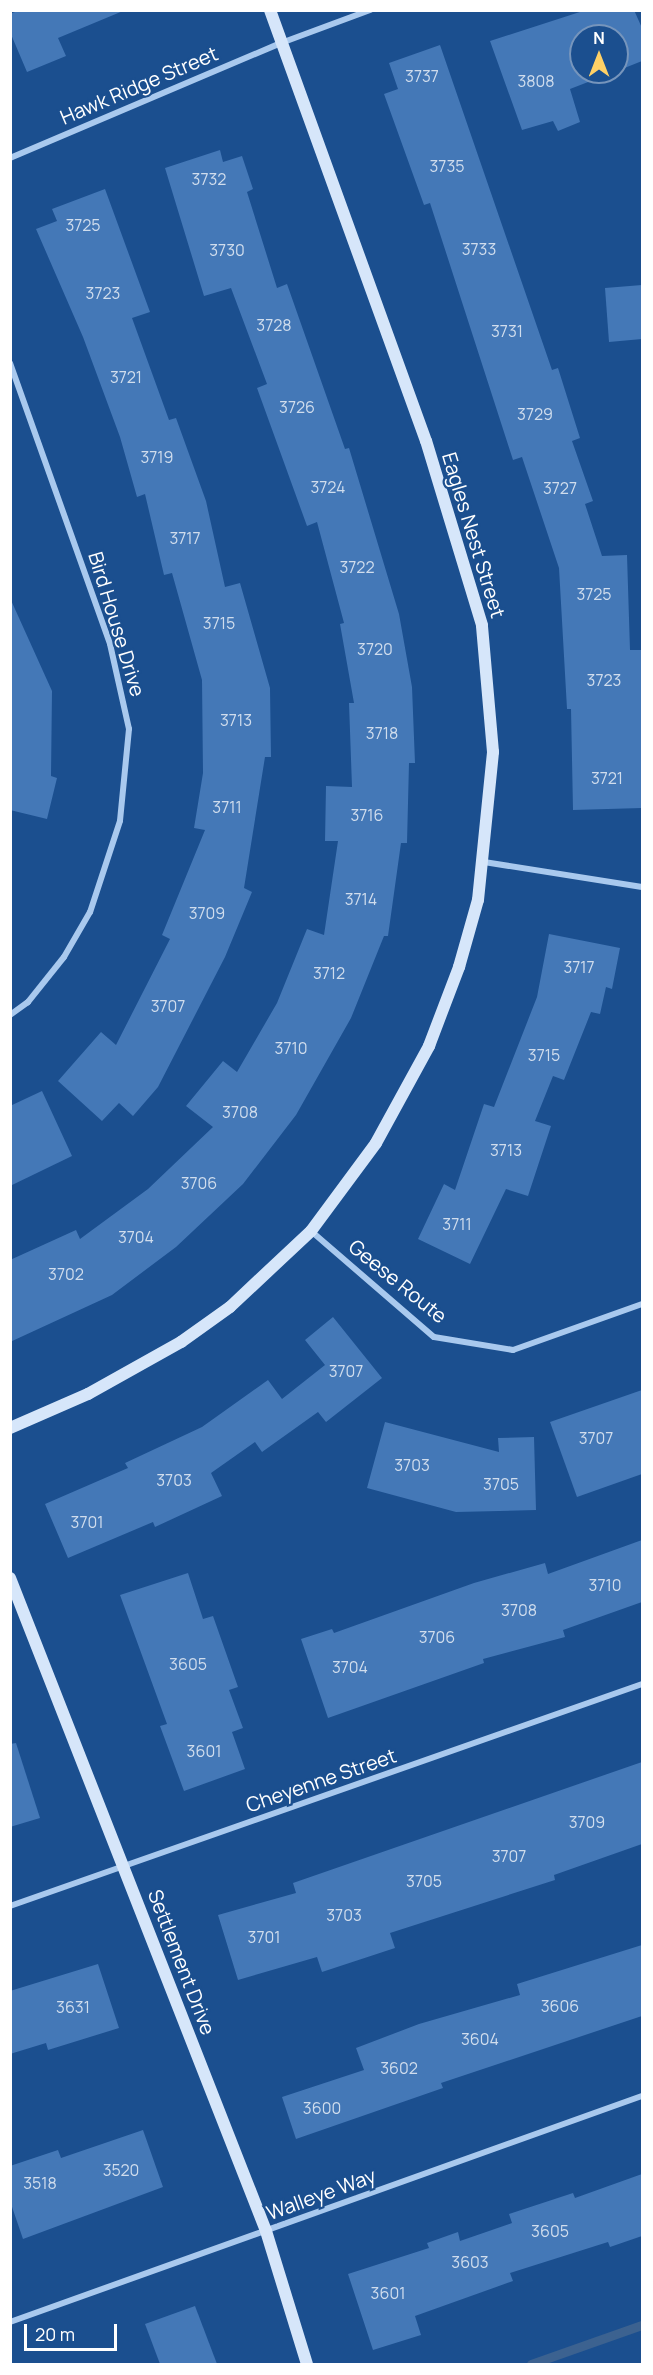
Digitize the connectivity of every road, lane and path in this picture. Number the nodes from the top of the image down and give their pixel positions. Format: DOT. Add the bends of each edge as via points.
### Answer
graph roads {
  1 [pos="270,10"];
  2 [pos="370,10"];
  3 [pos="281,43"];
  4 [pos="10,158"];
  5 [pos="10,363"];
  6 [pos="484,862"];
  7 [pos="642,886"];
  8 [pos="10,1015"];
  9 [pos="311,1231"];
  10 [pos="642,1304"];
  11 [pos="10,1428"];
  12 [pos="10,1578"];
  13 [pos="642,1684"];
  14 [pos="124,1867"];
  15 [pos="10,1906"];
  16 [pos="642,2096"];
  17 [pos="266,2231"];
  18 [pos="10,2322"];
  19 [pos="307,2364"];
  1 -- 3 [label="street, Eagles Nest Street"];
  2 -- 3 [label="street, Hawk Ridge Street"];
  3 -- 4 [label="street, Hawk Ridge Street"];
  3 -- 6 [label="street, Eagles Nest Street" via="426,441 482,625 493,752"];
  5 -- 8 [label="street, Bird House Drive" via="110,644 129,729 120,821 94,903 64,957 28,1002"];
  6 -- 7 [label="street"];
  6 -- 9 [label="street, Eagles Nest Street" via="459,967 429,1046 376,1143"];
  9 -- 10 [label="street, Geese Route" via="434,1337 513,1350"];
  9 -- 11 [label="street, Eagles Nest Street" via="230,1307 181,1342 88,1394"];
  12 -- 14 [label="street, Settlement Drive"];
  13 -- 14 [label="street, Cheyenne Street"];
  14 -- 15 [label="street, Cheyenne Street"];
  14 -- 17 [label="street, Settlement Drive"];
  16 -- 17 [label="street, Walleye Way"];
  17 -- 18 [label="street, Walleye Way"];
  17 -- 19 [label="street, Settlement Drive"];
}
